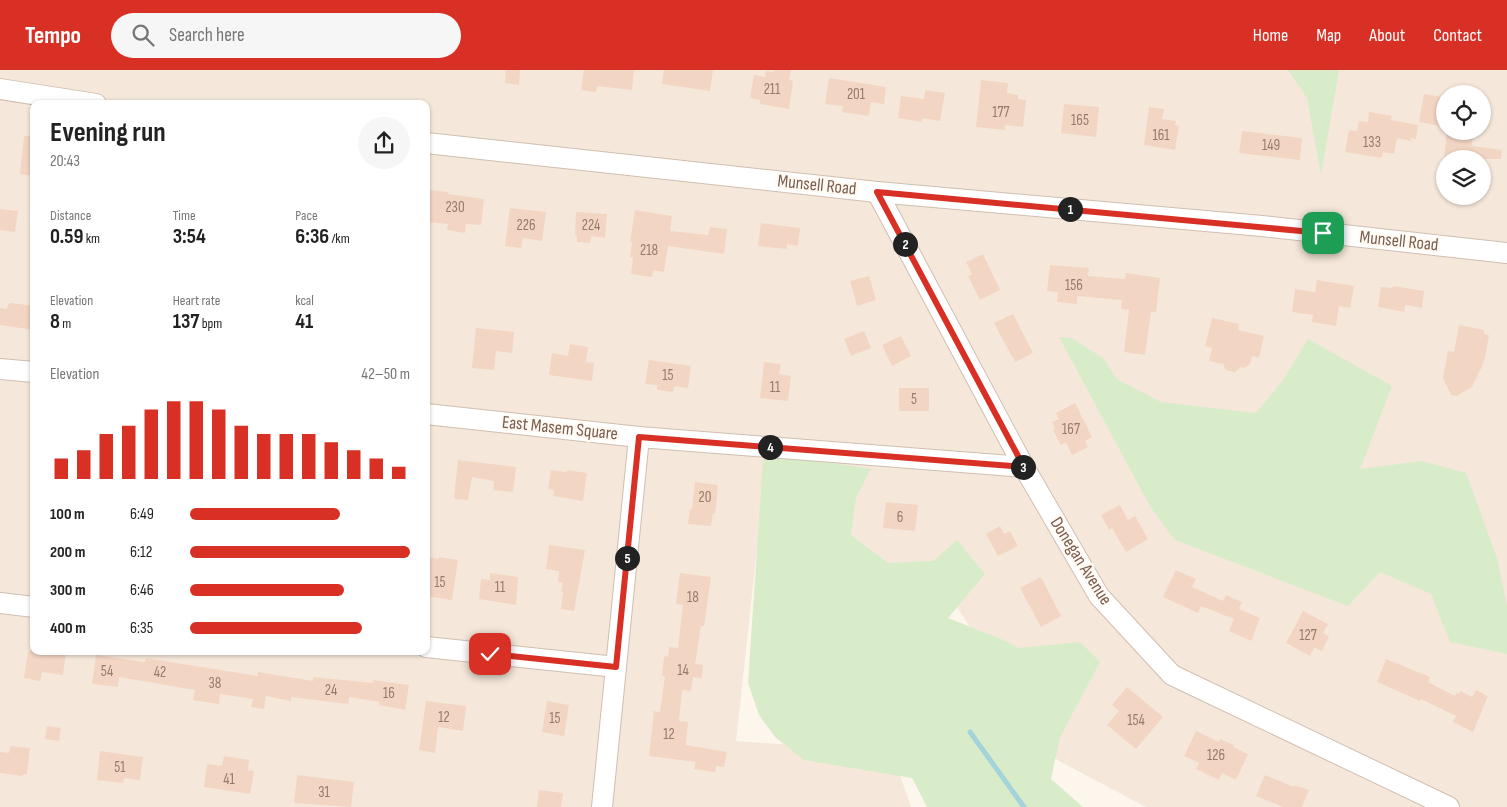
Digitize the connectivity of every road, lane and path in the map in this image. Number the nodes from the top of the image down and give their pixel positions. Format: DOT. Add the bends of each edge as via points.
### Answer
graph roads {
  1 [pos="0,90"];
  2 [pos="69,100"];
  3 [pos="430,144"];
  4 [pos="877,192"];
  5 [pos="1507,253"];
  6 [pos="0,369"];
  7 [pos="30,372"];
  8 [pos="430,414"];
  9 [pos="639,437"];
  10 [pos="1024,467"];
  11 [pos="0,604"];
  12 [pos="30,607"];
  13 [pos="430,647"];
  14 [pos="616,667"];
  15 [pos="602,807"];
  16 [pos="1449,807"];
  1 -- 2 [label="street"];
  3 -- 4 [label="street, Munsell Road"];
  4 -- 5 [label="street, Munsell Road" via="1262,226"];
  4 -- 10 [label="street, Donegan Avenue"];
  6 -- 7 [label="street"];
  8 -- 9 [label="street, East Masem Square"];
  9 -- 10 [label="street, East Masem Square"];
  9 -- 14 [label="street"];
  10 -- 16 [label="street, Donegan Avenue" via="1099,596 1172,675"];
  11 -- 12 [label="street"];
  13 -- 14 [label="street"];
  14 -- 15 [label="street"];
}
